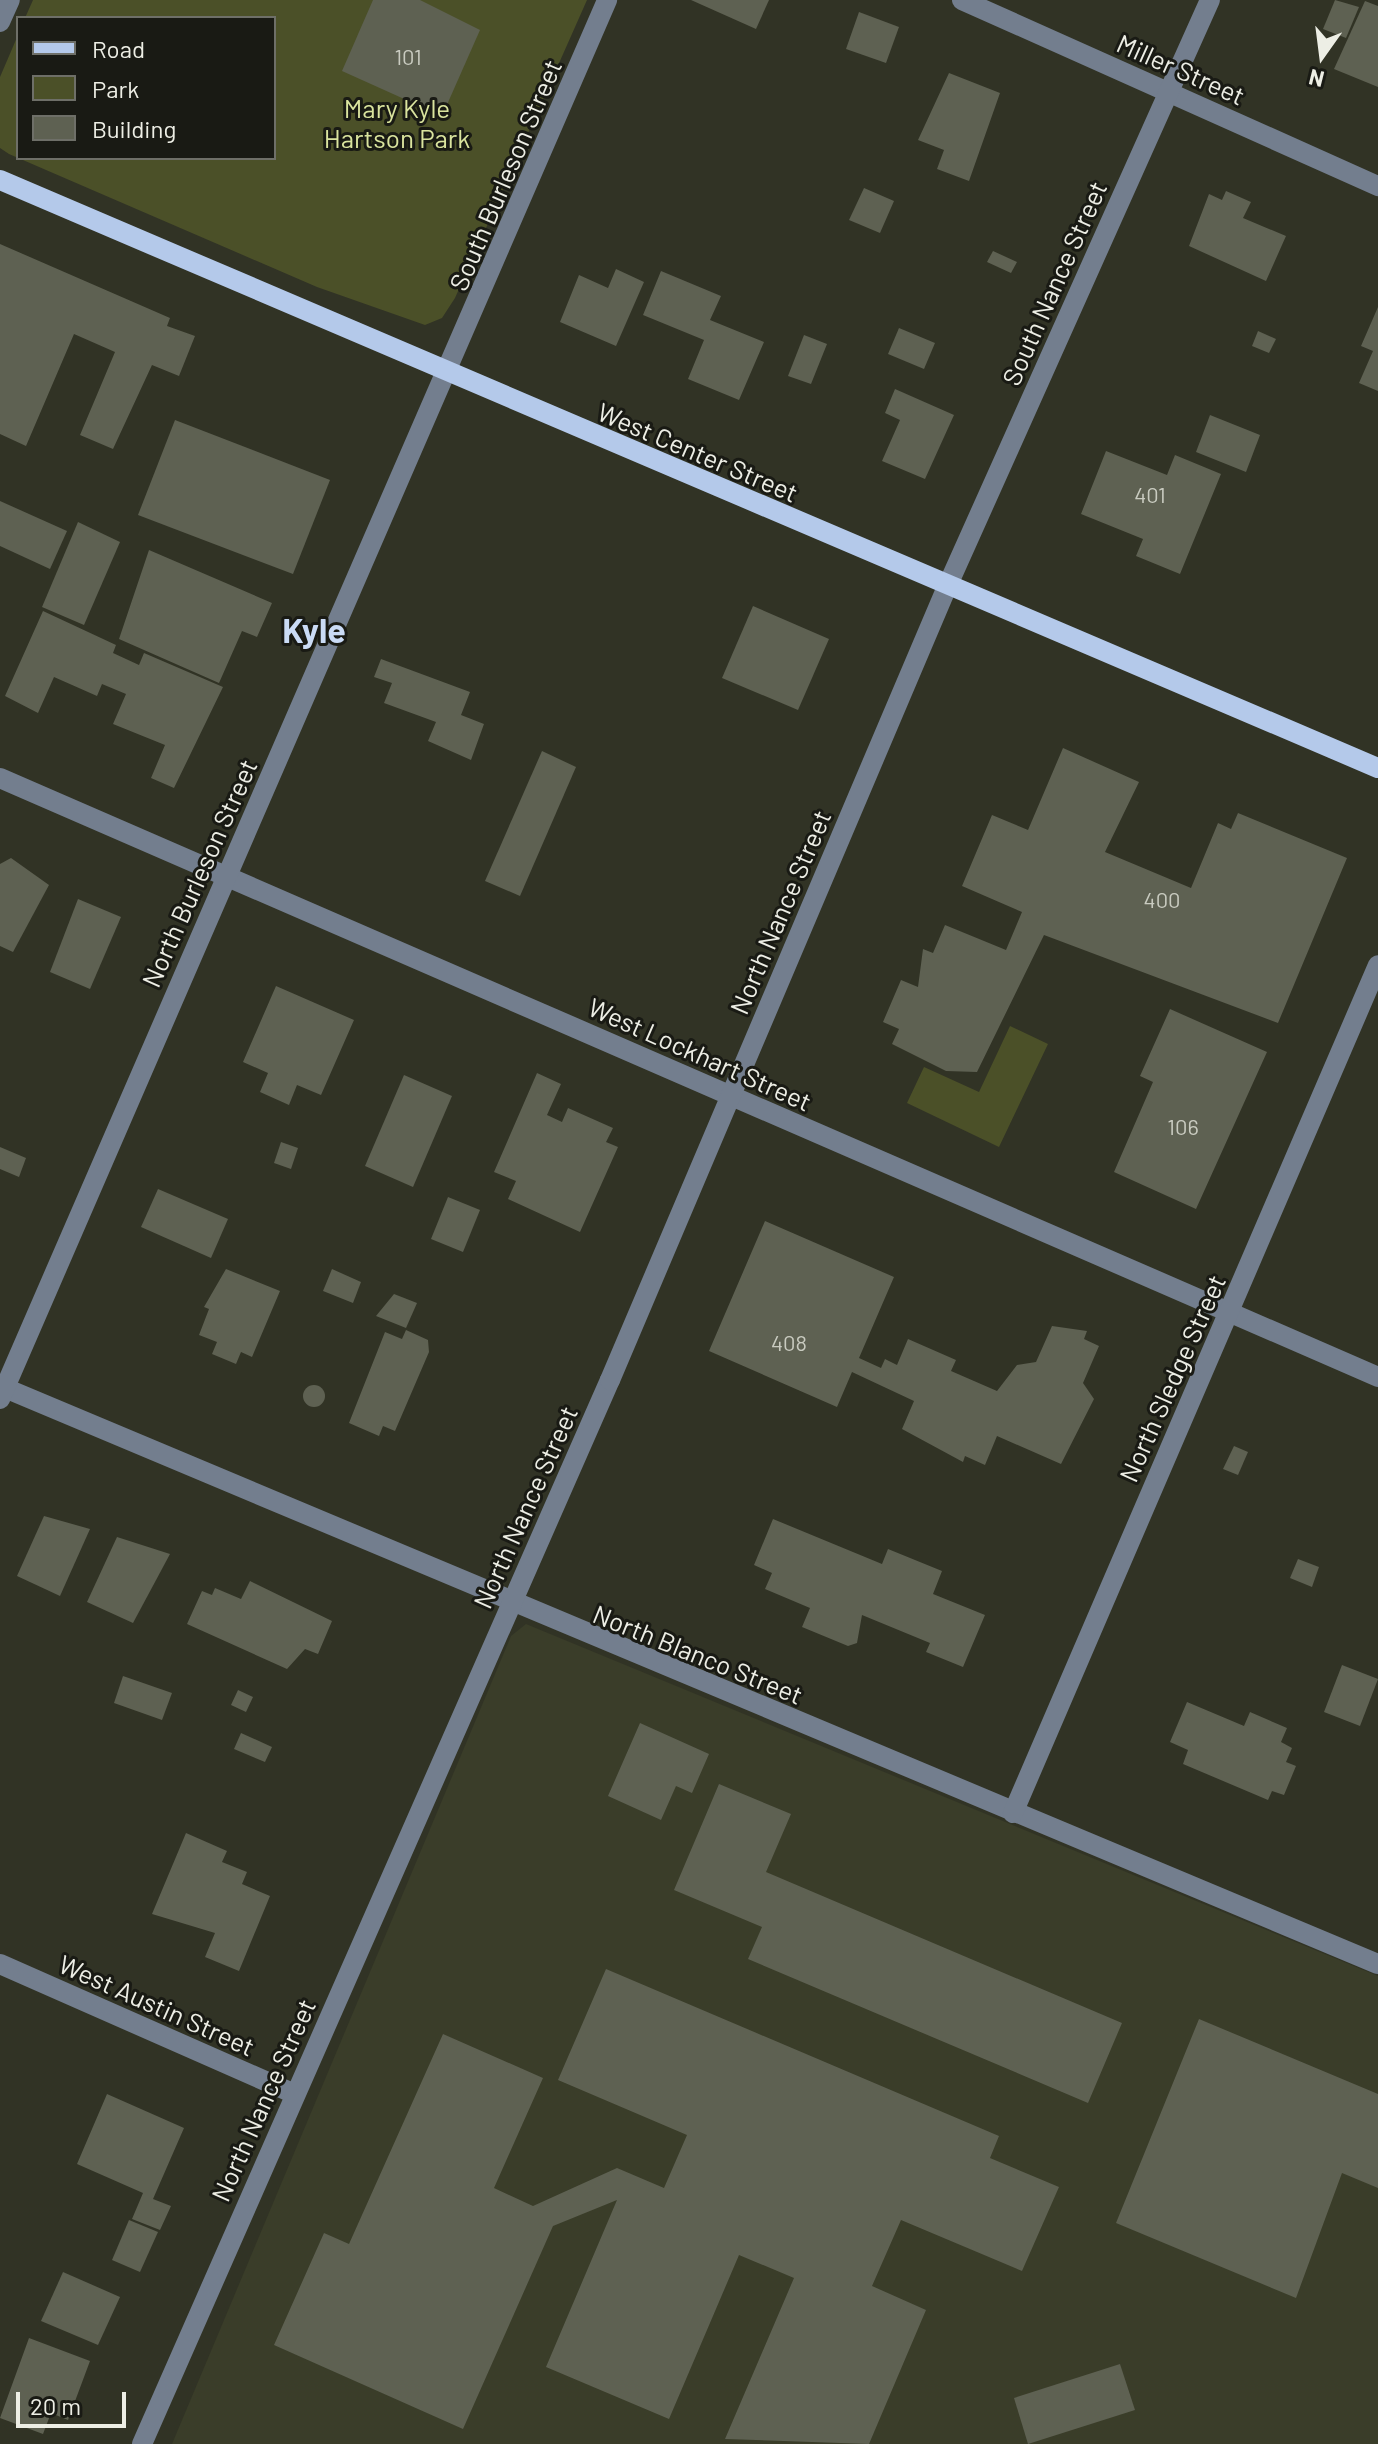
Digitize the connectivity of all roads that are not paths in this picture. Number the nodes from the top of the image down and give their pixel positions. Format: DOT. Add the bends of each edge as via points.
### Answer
graph roads {
  1 [pos="10,0"];
  2 [pos="607,0"];
  3 [pos="962,0"];
  4 [pos="1210,0"];
  5 [pos="0,22"];
  6 [pos="1169,91"];
  7 [pos="0,180"];
  8 [pos="1378,186"];
  9 [pos="445,368"];
  10 [pos="947,587"];
  11 [pos="1378,768"];
  12 [pos="0,778"];
  13 [pos="227,872"];
  14 [pos="1378,965"];
  15 [pos="732,1097"];
  16 [pos="1229,1313"];
  17 [pos="1378,1377"];
  18 [pos="2,1391"];
  19 [pos="510,1605"];
  20 [pos="1013,1813"];
  21 [pos="0,1964"];
  22 [pos="1378,1964"];
  23 [pos="293,2093"];
  24 [pos="142,2444"];
  1 -- 5 [label="street"];
  2 -- 9 [label="street, South Burleson Street" via="471,322"];
  3 -- 6 [label="street, Miller Street"];
  4 -- 6 [label="street, South Nance Street"];
  6 -- 8 [label="street, Miller Street"];
  6 -- 10 [label="street, South Nance Street"];
  7 -- 9 [label="main road, West Center Street"];
  9 -- 10 [label="main road, West Center Street"];
  9 -- 13 [label="street, North Burleson Street"];
  10 -- 11 [label="main road, West Center Street"];
  10 -- 15 [label="street, North Nance Street"];
  12 -- 13 [label="street, West Lockhart Street"];
  13 -- 15 [label="street, West Lockhart Street"];
  13 -- 18 [label="street, North Burleson Street"];
  14 -- 16 [label="street, North Sledge Street"];
  15 -- 16 [label="street, West Lockhart Street"];
  15 -- 19 [label="street, North Nance Street"];
  16 -- 17 [label="street, West Lockhart Street"];
  16 -- 20 [label="street, North Sledge Street"];
  18 -- 19 [label="street, North Blanco Street"];
  19 -- 20 [label="street, North Blanco Street"];
  19 -- 23 [label="street, North Nance Street"];
  20 -- 22 [label="street, North Blanco Street"];
  21 -- 23 [label="street, West Austin Street"];
  23 -- 24 [label="street, North Nance Street"];
}
